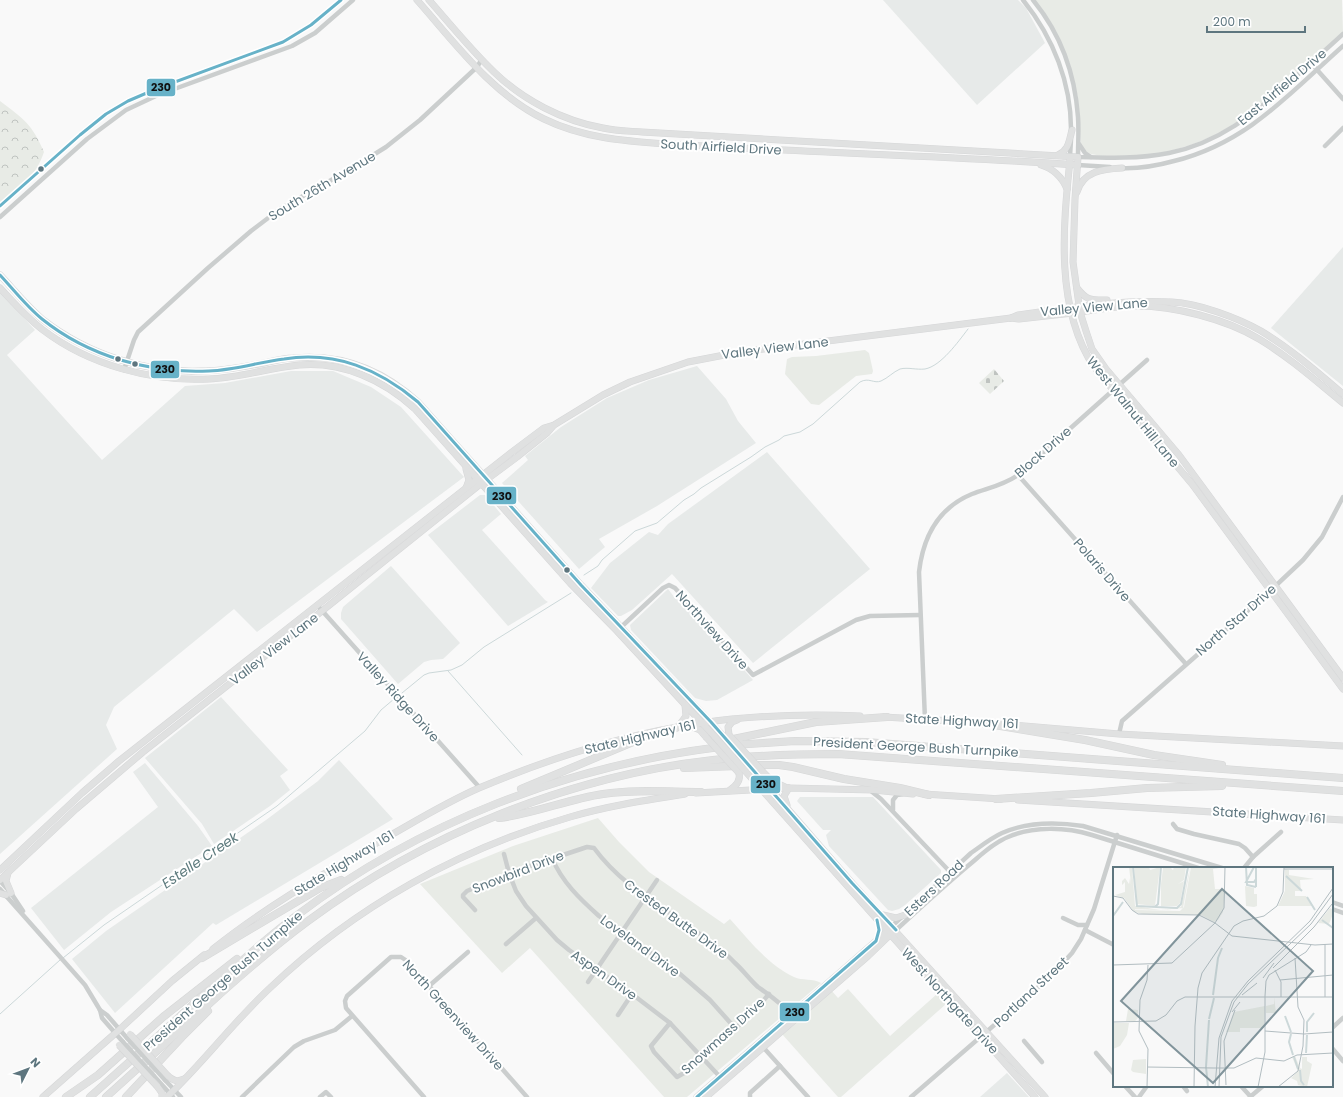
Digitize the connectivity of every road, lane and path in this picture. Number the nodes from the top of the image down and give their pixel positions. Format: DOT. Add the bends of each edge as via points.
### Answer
graph roads {
  1 [pos="341,0"];
  2 [pos="353,0"];
  3 [pos="417,0"];
  4 [pos="429,0"];
  5 [pos="1023,0"];
  6 [pos="1033,0"];
  7 [pos="331,9"];
  8 [pos="337,15"];
  9 [pos="1052,27"];
  10 [pos="1045,31"];
  11 [pos="1343,34"];
  12 [pos="1343,46"];
  13 [pos="482,59"];
  14 [pos="1311,63"];
  15 [pos="477,67"];
  16 [pos="1316,70"];
  17 [pos="1343,100"];
  18 [pos="1343,128"];
  19 [pos="1072,130"];
  20 [pos="670,134"];
  21 [pos="1078,143"];
  22 [pos="670,144"];
  23 [pos="1325,146"];
  24 [pos="1058,155"];
  25 [pos="1070,156"];
  26 [pos="1152,156"];
  27 [pos="1078,157"];
  28 [pos="1091,157"];
  29 [pos="1034,163"];
  30 [pos="1070,164"];
  31 [pos="1078,164"];
  32 [pos="1153,166"];
  33 [pos="1122,168"];
  34 [pos="1068,193"];
  35 [pos="9,198"];
  36 [pos="1075,199"];
  37 [pos="14,204"];
  38 [pos="0,206"];
  39 [pos="0,217"];
  40 [pos="0,275"];
  41 [pos="1076,287"];
  42 [pos="0,288"];
  43 [pos="1114,303"];
  44 [pos="1080,309"];
  45 [pos="1071,310"];
  46 [pos="1093,310"];
  47 [pos="1060,314"];
  48 [pos="38,315"];
  49 [pos="1011,318"];
  50 [pos="34,322"];
  51 [pos="1075,325"];
  52 [pos="1087,336"];
  53 [pos="1147,360"];
  54 [pos="127,363"];
  55 [pos="253,365"];
  56 [pos="124,370"];
  57 [pos="254,373"];
  58 [pos="1119,385"];
  59 [pos="1114,390"];
  60 [pos="407,393"];
  61 [pos="1343,394"];
  62 [pos="403,398"];
  63 [pos="1343,404"];
  64 [pos="554,425"];
  65 [pos="500,462"];
  66 [pos="463,463"];
  67 [pos="474,465"];
  68 [pos="497,473"];
  69 [pos="1018,475"];
  70 [pos="485,477"];
  71 [pos="1193,480"];
  72 [pos="479,482"];
  73 [pos="467,492"];
  74 [pos="491,496"];
  75 [pos="1343,497"];
  76 [pos="504,499"];
  77 [pos="1231,526"];
  78 [pos="1226,530"];
  79 [pos="548,554"];
  80 [pos="1276,586"];
  81 [pos="1270,591"];
  82 [pos="317,605"];
  83 [pos="322,611"];
  84 [pos="920,615"];
  85 [pos="619,629"];
  86 [pos="1186,664"];
  87 [pos="1343,678"];
  88 [pos="211,689"];
  89 [pos="1343,689"];
  90 [pos="215,694"];
  91 [pos="685,705"];
  92 [pos="887,717"];
  93 [pos="739,719"];
  94 [pos="925,720"];
  95 [pos="711,722"];
  96 [pos="702,723"];
  97 [pos="982,723"];
  98 [pos="689,726"];
  99 [pos="677,728"];
  100 [pos="657,732"];
  101 [pos="1119,734"];
  102 [pos="726,735"];
  103 [pos="1343,746"];
  104 [pos="682,752"];
  105 [pos="120,761"];
  106 [pos="124,767"];
  107 [pos="660,768"];
  108 [pos="1250,771"];
  109 [pos="1343,778"];
  110 [pos="1248,784"];
  111 [pos="480,788"];
  112 [pos="789,788"];
  113 [pos="761,789"];
  114 [pos="770,789"];
  115 [pos="730,790"];
  116 [pos="869,790"];
  117 [pos="1343,791"];
  118 [pos="701,792"];
  119 [pos="907,793"];
  120 [pos="929,795"];
  121 [pos="996,799"];
  122 [pos="789,809"];
  123 [pos="476,812"];
  124 [pos="894,812"];
  125 [pos="489,819"];
  126 [pos="1343,820"];
  127 [pos="1173,824"];
  128 [pos="1013,829"];
  129 [pos="1280,832"];
  130 [pos="1016,834"];
  131 [pos="1117,835"];
  132 [pos="1115,842"];
  133 [pos="594,848"];
  134 [pos="504,854"];
  135 [pos="1253,857"];
  136 [pos="552,858"];
  137 [pos="1195,867"];
  138 [pos="1219,867"];
  139 [pos="1245,867"];
  140 [pos="0,870"];
  141 [pos="950,872"];
  142 [pos="8,873"];
  143 [pos="509,873"];
  144 [pos="353,876"];
  145 [pos="955,877"];
  146 [pos="0,880"];
  147 [pos="657,880"];
  148 [pos="850,885"];
  149 [pos="0,889"];
  150 [pos="6,894"];
  151 [pos="645,898"];
  152 [pos="1333,902"];
  153 [pos="1343,906"];
  154 [pos="1333,909"];
  155 [pos="475,910"];
  156 [pos="1343,913"];
  157 [pos="882,914"];
  158 [pos="904,915"];
  159 [pos="536,918"];
  160 [pos="1063,918"];
  161 [pos="877,920"];
  162 [pos="31,924"];
  163 [pos="894,928"];
  164 [pos="1086,928"];
  165 [pos="622,933"];
  166 [pos="889,933"];
  167 [pos="272,935"];
  168 [pos="876,940"];
  169 [pos="506,944"];
  170 [pos="1113,944"];
  171 [pos="468,952"];
  172 [pos="202,958"];
  173 [pos="596,970"];
  174 [pos="235,981"];
  175 [pos="941,981"];
  176 [pos="588,982"];
  177 [pos="429,986"];
  178 [pos="937,987"];
  179 [pos="632,994"];
  180 [pos="769,994"];
  181 [pos="618,1015"];
  182 [pos="352,1016"];
  183 [pos="794,1017"];
  184 [pos="1343,1018"];
  185 [pos="130,1020"];
  186 [pos="670,1023"];
  187 [pos="1333,1027"];
  188 [pos="735,1028"];
  189 [pos="117,1032"];
  190 [pos="987,1032"];
  191 [pos="982,1037"];
  192 [pos="125,1040"];
  193 [pos="1024,1041"];
  194 [pos="105,1042"];
  195 [pos="761,1045"];
  196 [pos="1333,1049"];
  197 [pos="1096,1053"];
  198 [pos="702,1057"];
  199 [pos="1343,1061"];
  200 [pos="1042,1062"];
  201 [pos="780,1066"];
  202 [pos="1113,1073"];
  203 [pos="1026,1076"];
  204 [pos="184,1079"];
  205 [pos="722,1079"];
  206 [pos="162,1081"];
  207 [pos="1021,1081"];
  208 [pos="1126,1087"];
  209 [pos="1147,1087"];
  210 [pos="1184,1087"];
  211 [pos="1242,1087"];
  212 [pos="1262,1087"];
  213 [pos="1187,1091"];
  214 [pos="171,1094"];
  215 [pos="43,1097"];
  216 [pos="66,1097"];
  217 [pos="90,1097"];
  218 [pos="106,1097"];
  219 [pos="126,1097"];
  220 [pos="162,1097"];
  221 [pos="181,1097"];
  222 [pos="242,1097"];
  223 [pos="320,1097"];
  224 [pos="331,1097"];
  225 [pos="424,1097"];
  226 [pos="527,1097"];
  227 [pos="697,1097"];
  228 [pos="706,1097"];
  229 [pos="750,1097"];
  230 [pos="808,1097"];
  231 [pos="911,1097"];
  232 [pos="1035,1097"];
  233 [pos="1045,1097"];
  234 [pos="1135,1097"];
  235 [pos="1139,1097"];
  236 [pos="1251,1097"];
  1 -- 7 [label="street"];
  2 -- 8 [label="street"];
  3 -- 15 [label="main road, South Airfield Drive"];
  4 -- 13 [label="main road, South Airfield Drive"];
  5 -- 10 [label="street, West Walnut Hill Lane"];
  6 -- 9 [label="street, West Walnut Hill Lane"];
  7 -- 8 [label="street"];
  7 -- 35 [label="street" via="283,42 128,101 106,114 80,135"];
  8 -- 37 [label="street" via="315,33 292,46 158,95 126,110 87,139"];
  9 -- 10 [label="street"];
  9 -- 21 [label="street, West Walnut Hill Lane" via="1062,48 1075,90"];
  10 -- 19 [label="street, West Walnut Hill Lane" via="1062,71"];
  11 -- 14 [label="street, East Airfield Drive"];
  12 -- 16 [label="street, East Airfield Drive"];
  13 -- 15 [label="street, South 26th Avenue"];
  13 -- 20 [label="main road, South Airfield Drive" via="500,78 531,101 566,118 603,128"];
  14 -- 16 [label="street"];
  14 -- 26 [label="street, East Airfield Drive" via="1262,107 1230,130 1192,147"];
  15 -- 22 [label="main road, South Airfield Drive" via="508,98 526,110 564,128 602,138"];
  15 -- 54 [label="street, South 26th Avenue" via="420,120 386,147 280,209 251,231 139,331"];
  16 -- 17 [label="street"];
  16 -- 32 [label="street, East Airfield Drive" via="1263,118 1238,135 1200,154"];
  18 -- 23 [label="street"];
  19 -- 24 [label="main road" via="1069,145"];
  19 -- 25 [label="street, West Walnut Hill Lane"];
  20 -- 22 [label="main road"];
  20 -- 24 [label="main road, South Airfield Drive"];
  21 -- 27 [label="street, West Walnut Hill Lane"];
  21 -- 28 [label="street"];
  22 -- 29 [label="main road, South Airfield Drive"];
  24 -- 25 [label="main road, South Airfield Drive"];
  25 -- 27 [label="main road, South Airfield Drive"];
  25 -- 30 [label="main road, West Walnut Hill Lane"];
  26 -- 28 [label="street, East Airfield Drive"];
  26 -- 32 [label="street"];
  27 -- 28 [label="street, East Airfield Drive"];
  27 -- 31 [label="main road, West Walnut Hill Lane"];
  29 -- 30 [label="main road, South Airfield Drive"];
  29 -- 34 [label="main road" via="1046,166 1056,173 1062,179"];
  30 -- 31 [label="main road, South Airfield Drive"];
  30 -- 34 [label="main road, West Walnut Hill Lane"];
  31 -- 33 [label="street, East Airfield Drive"];
  31 -- 36 [label="main road, West Walnut Hill Lane"];
  32 -- 33 [label="street, East Airfield Drive"];
  33 -- 36 [label="main road" via="1100,170 1090,174 1080,185"];
  34 -- 45 [label="main road, West Walnut Hill Lane" via="1064,259"];
  35 -- 37 [label="street"];
  35 -- 38 [label="street"];
  36 -- 41 [label="main road, West Walnut Hill Lane" via="1073,262"];
  37 -- 39 [label="street"];
  40 -- 48 [label="main road, West Northgate Drive"];
  41 -- 43 [label="main road" via="1085,298"];
  41 -- 44 [label="main road, West Walnut Hill Lane"];
  42 -- 50 [label="main road, West Northgate Drive"];
  43 -- 44 [label="main road, Valley View Lane"];
  43 -- 61 [label="main road, Valley View Lane" via="1173,302 1204,308 1231,318 1280,344"];
  44 -- 45 [label="main road, Valley View Lane"];
  44 -- 46 [label="main road, Valley View Lane"];
  44 -- 52 [label="main road, West Walnut Hill Lane"];
  45 -- 47 [label="main road, Valley View Lane"];
  45 -- 49 [label="main road, Valley View Lane" via="1018,315"];
  45 -- 51 [label="main road, West Walnut Hill Lane"];
  46 -- 52 [label="main road" via="1087,318"];
  46 -- 63 [label="main road, Valley View Lane" via="1123,306 1150,307 1215,320 1253,336 1277,350"];
  47 -- 49 [label="main road, Valley View Lane"];
  47 -- 51 [label="main road"];
  48 -- 50 [label="main road"];
  48 -- 54 [label="main road, West Northgate Drive" via="79,342"];
  49 -- 64 [label="main road, Valley View Lane" via="740,352 688,362 630,382"];
  50 -- 56 [label="main road, West Northgate Drive" via="55,339"];
  51 -- 59 [label="main road, West Walnut Hill Lane" via="1086,355"];
  52 -- 58 [label="main road, West Walnut Hill Lane" via="1092,349"];
  53 -- 58 [label="street, Block Drive"];
  54 -- 55 [label="main road, West Northgate Drive" via="179,371 215,371"];
  54 -- 56 [label="street, South 26th Avenue"];
  55 -- 57 [label="main road"];
  55 -- 60 [label="main road, West Northgate Drive" via="293,358 321,357 339,360 354,363 389,379"];
  56 -- 57 [label="main road, West Northgate Drive" via="187,380"];
  57 -- 62 [label="main road, West Northgate Drive" via="300,365 333,366 366,376"];
  58 -- 59 [label="street, Block Drive"];
  58 -- 71 [label="main road, West Walnut Hill Lane" via="1179,455"];
  59 -- 69 [label="street, Block Drive"];
  59 -- 71 [label="main road, West Walnut Hill Lane"];
  60 -- 62 [label="main road"];
  60 -- 67 [label="main road, West Northgate Drive"];
  62 -- 66 [label="main road, West Northgate Drive"];
  64 -- 65 [label="main road, Valley View Lane" via="544,428"];
  64 -- 68 [label="main road, Valley View Lane"];
  65 -- 67 [label="main road" via="485,468"];
  65 -- 70 [label="main road, Valley View Lane"];
  66 -- 72 [label="main road, West Northgate Drive"];
  66 -- 73 [label="main road" via="469,477"];
  67 -- 70 [label="main road, West Northgate Drive"];
  68 -- 70 [label="main road, Valley View Lane"];
  68 -- 76 [label="main road" via="495,483"];
  69 -- 84 [label="street, Block Drive" via="954,504 935,524 921,556"];
  69 -- 86 [label="street, Polaris Drive"];
  70 -- 72 [label="main road, Valley View Lane"];
  70 -- 76 [label="main road, West Northgate Drive"];
  71 -- 77 [label="main road, West Walnut Hill Lane"];
  71 -- 78 [label="main road, West Walnut Hill Lane"];
  72 -- 73 [label="main road, Valley View Lane"];
  72 -- 74 [label="main road, West Northgate Drive"];
  73 -- 74 [label="main road" via="482,492"];
  73 -- 82 [label="main road, Valley View Lane"];
  73 -- 83 [label="main road, Valley View Lane"];
  74 -- 79 [label="main road, West Northgate Drive"];
  75 -- 80 [label="street, North Star Drive" via="1320,540"];
  76 -- 79 [label="main road, West Northgate Drive"];
  77 -- 78 [label="main road"];
  77 -- 80 [label="main road, West Walnut Hill Lane"];
  78 -- 81 [label="main road, West Walnut Hill Lane"];
  79 -- 85 [label="main road, West Northgate Drive" via="587,602"];
  80 -- 81 [label="street, North Star Drive"];
  80 -- 87 [label="main road, West Walnut Hill Lane"];
  81 -- 86 [label="street, North Star Drive"];
  81 -- 89 [label="main road, West Walnut Hill Lane"];
  82 -- 83 [label="street, Valley Ridge Drive"];
  82 -- 88 [label="main road, Valley View Lane"];
  83 -- 90 [label="main road, Valley View Lane"];
  83 -- 111 [label="street, Valley Ridge Drive"];
  84 -- 85 [label="street, Northview Drive" via="870,616 856,620 753,675 675,588 669,585"];
  84 -- 94 [label="street, Block Drive"];
  85 -- 91 [label="main road, West Northgate Drive"];
  85 -- 95 [label="main road, West Northgate Drive"];
  86 -- 101 [label="street, North Star Drive" via="1122,721"];
  88 -- 90 [label="main road"];
  88 -- 105 [label="main road, Valley View Lane"];
  90 -- 106 [label="main road, Valley View Lane"];
  91 -- 96 [label="main road, West Northgate Drive"];
  91 -- 99 [label="main road" via="686,716"];
  92 -- 93 [label="main road, State Highway 161" via="820,715"];
  92 -- 94 [label="main road, State Highway 161"];
  92 -- 104 [label="highway" via="816,722"];
  93 -- 95 [label="main road, State Highway 161"];
  93 -- 102 [label="main road" via="732,722"];
  94 -- 97 [label="main road, State Highway 161"];
  95 -- 96 [label="main road, State Highway 161"];
  95 -- 102 [label="main road, West Northgate Drive"];
  96 -- 98 [label="main road, State Highway 161"];
  96 -- 113 [label="main road, West Northgate Drive, bridge"];
  97 -- 101 [label="main road, State Highway 161"];
  97 -- 108 [label="highway"];
  98 -- 99 [label="main road, State Highway 161"];
  98 -- 115 [label="main road, bridge" via="700,730 739,773 739,780"];
  99 -- 100 [label="main road, State Highway 161"];
  100 -- 111 [label="main road, State Highway 161" via="608,742 566,755"];
  100 -- 123 [label="highway" via="510,793"];
  101 -- 103 [label="main road, State Highway 161"];
  102 -- 112 [label="main road, bridge" via="772,781"];
  102 -- 114 [label="main road, West Northgate Drive, bridge"];
  104 -- 108 [label="highway, President George Bush Turnpike" via="775,742 850,741"];
  104 -- 123 [label="highway, President George Bush Turnpike" via="567,778"];
  105 -- 106 [label="main road"];
  105 -- 140 [label="main road, Valley View Lane"];
  106 -- 142 [label="main road, Valley View Lane"];
  107 -- 110 [label="highway, President George Bush Turnpike" via="753,756 838,754"];
  107 -- 120 [label="highway" via="779,765"];
  107 -- 125 [label="highway, President George Bush Turnpike" via="571,790"];
  108 -- 109 [label="highway, President George Bush Turnpike"];
  110 -- 117 [label="highway, President George Bush Turnpike"];
  110 -- 121 [label="highway" via="1147,788"];
  111 -- 172 [label="main road, State Highway 161" via="426,815 327,872 257,916"];
  112 -- 114 [label="main road, State Highway 161"];
  112 -- 116 [label="main road, State Highway 161"];
  112 -- 122 [label="main road" via="784,796"];
  113 -- 114 [label="main road, State Highway 161"];
  113 -- 115 [label="main road, State Highway 161"];
  113 -- 148 [label="main road, West Northgate Drive"];
  114 -- 122 [label="main road, West Northgate Drive"];
  115 -- 118 [label="main road, State Highway 161"];
  116 -- 119 [label="main road, State Highway 161"];
  116 -- 124 [label="street"];
  118 -- 125 [label="highway" via="604,794 517,816"];
  118 -- 204 [label="main road, State Highway 161" via="648,800 570,817 520,833 422,877 367,911 297,964 258,1000"];
  119 -- 120 [label="main road, State Highway 161"];
  119 -- 124 [label="street" via="897,795 893,800"];
  120 -- 121 [label="main road, State Highway 161"];
  121 -- 126 [label="main road, State Highway 161"];
  122 -- 148 [label="main road, West Northgate Drive"];
  123 -- 144 [label="highway, President George Bush Turnpike" via="417,840"];
  124 -- 141 [label="street"];
  125 -- 174 [label="highway, President George Bush Turnpike" via="407,858 351,892 298,929"];
  127 -- 135 [label="street" via="1177,829 1239,844"];
  128 -- 130 [label="street"];
  128 -- 131 [label="street, Esters Road" via="1068,823"];
  128 -- 141 [label="street, Esters Road" via="982,845"];
  129 -- 135 [label="street"];
  130 -- 132 [label="street, Esters Road" via="1053,829 1075,831"];
  130 -- 145 [label="street, Esters Road" via="999,841"];
  131 -- 132 [label="street, Portland Street"];
  131 -- 138 [label="street, Esters Road"];
  132 -- 137 [label="street, Esters Road"];
  132 -- 164 [label="street, Portland Street"];
  133 -- 136 [label="street, Snowbird Drive" via="587,847"];
  133 -- 151 [label="street, Crested Butte Drive" via="608,866"];
  134 -- 143 [label="street, Aspen Drive"];
  135 -- 139 [label="street"];
  136 -- 143 [label="street, Snowbird Drive"];
  136 -- 165 [label="street, Loveland Drive" via="557,870 576,894"];
  141 -- 145 [label="street"];
  141 -- 158 [label="street, Esters Road"];
  142 -- 146 [label="main road, Valley View Lane"];
  142 -- 150 [label="main road"];
  143 -- 155 [label="street, Snowbird Drive" via="463,895"];
  143 -- 159 [label="street, Aspen Drive" via="516,891"];
  144 -- 167 [label="highway, President George Bush Turnpike"];
  144 -- 172 [label="highway" via="320,888"];
  145 -- 163 [label="street, Esters Road"];
  146 -- 150 [label="street"];
  147 -- 151 [label="street"];
  148 -- 157 [label="main road, West Northgate Drive"];
  148 -- 161 [label="main road, West Northgate Drive"];
  149 -- 150 [label="street"];
  150 -- 162 [label="street"];
  150 -- 162 [label="street" via="19,905"];
  151 -- 165 [label="street"];
  151 -- 180 [label="street, Crested Butte Drive" via="707,939 735,962 758,987"];
  152 -- 153 [label="street"];
  154 -- 156 [label="street"];
  157 -- 158 [label="main road" via="896,918"];
  157 -- 163 [label="main road, West Northgate Drive"];
  158 -- 163 [label="street, Esters Road"];
  159 -- 169 [label="street"];
  159 -- 173 [label="street, Aspen Drive" via="569,950"];
  160 -- 164 [label="street"];
  161 -- 166 [label="main road, West Northgate Drive"];
  161 -- 168 [label="main road" via="879,930"];
  162 -- 189 [label="street" via="85,985"];
  163 -- 166 [label="main road, Esters Road"];
  163 -- 175 [label="main road, West Northgate Drive"];
  164 -- 170 [label="street"];
  164 -- 190 [label="street, Portland Street" via="1072,954 1055,972"];
  165 -- 173 [label="street"];
  165 -- 188 [label="street, Loveland Drive" via="686,979 710,1000"];
  166 -- 168 [label="main road, Esters Road"];
  166 -- 178 [label="main road, West Northgate Drive"];
  166 -- 183 [label="main road, Esters Road"];
  167 -- 216 [label="highway" via="242,955 163,1017 98,1075"];
  167 -- 217 [label="highway, President George Bush Turnpike"];
  168 -- 183 [label="main road, Esters Road"];
  171 -- 177 [label="street"];
  172 -- 185 [label="main road, State Highway 161" via="172,981"];
  173 -- 176 [label="street"];
  173 -- 179 [label="street, Aspen Drive"];
  174 -- 218 [label="highway, President George Bush Turnpike"];
  174 -- 219 [label="highway"];
  175 -- 178 [label="main road"];
  175 -- 190 [label="main road, West Northgate Drive"];
  177 -- 182 [label="street, North Greenview Drive" via="407,961 401,957 391,957 347,996 346,1008"];
  177 -- 226 [label="street, North Greenview Drive"];
  178 -- 191 [label="main road, West Northgate Drive"];
  179 -- 181 [label="street"];
  179 -- 186 [label="street, Aspen Drive"];
  180 -- 183 [label="street, Crested Butte Drive"];
  180 -- 188 [label="street, Snowmass Drive"];
  182 -- 222 [label="street" via="335,1030 294,1047"];
  182 -- 225 [label="street"];
  183 -- 195 [label="main road, Esters Road"];
  184 -- 187 [label="street"];
  185 -- 189 [label="main road, State Highway 161"];
  185 -- 192 [label="main road"];
  186 -- 198 [label="street, Aspen Drive"];
  186 -- 198 [label="street, Snowmass Drive" via="651,1046 677,1077"];
  188 -- 198 [label="street, Snowmass Drive"];
  189 -- 192 [label="street"];
  189 -- 194 [label="main road, State Highway 161"];
  190 -- 191 [label="street, Portland Street"];
  190 -- 203 [label="main road, West Northgate Drive"];
  191 -- 207 [label="main road, West Northgate Drive"];
  191 -- 231 [label="street, Portland Street"];
  192 -- 194 [label="main road"];
  192 -- 206 [label="main road, bridge"];
  192 -- 206 [label="main road, bridge"];
  193 -- 200 [label="street"];
  194 -- 215 [label="main road, State Highway 161"];
  195 -- 201 [label="street"];
  195 -- 205 [label="main road, Esters Road"];
  196 -- 199 [label="street"];
  197 -- 202 [label="street"];
  198 -- 205 [label="street, Aspen Drive"];
  201 -- 229 [label="street" via="750,1093"];
  201 -- 230 [label="street"];
  203 -- 207 [label="main road"];
  203 -- 233 [label="main road, West Northgate Drive"];
  204 -- 206 [label="main road"];
  204 -- 214 [label="main road, State Highway 161"];
  205 -- 227 [label="main road, Esters Road"];
  205 -- 228 [label="main road, Esters Road"];
  206 -- 214 [label="street"];
  206 -- 220 [label="main road"];
  207 -- 232 [label="main road, West Northgate Drive"];
  208 -- 234 [label="street"];
  209 -- 235 [label="street"];
  210 -- 213 [label="street"];
  211 -- 236 [label="street"];
  212 -- 236 [label="street"];
  214 -- 221 [label="street"];
  223 -- 224 [label="street" via="326,1092"];
}
